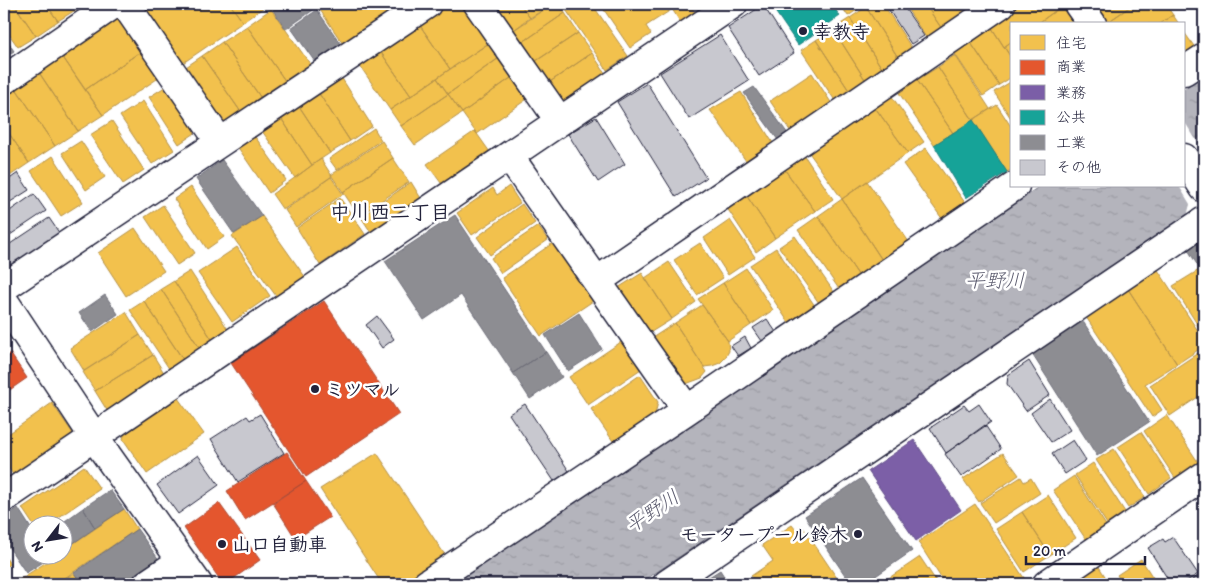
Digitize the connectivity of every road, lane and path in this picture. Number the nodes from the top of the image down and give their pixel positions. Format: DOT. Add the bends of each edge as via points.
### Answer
graph roads {
  1 [pos="114,4"];
  2 [pos="125,4"];
  3 [pos="478,4"];
  4 [pos="733,4"];
  5 [pos="1001,4"];
  6 [pos="1078,4"];
  7 [pos="412,8"];
  8 [pos="1091,22"];
  9 [pos="1204,58"];
  10 [pos="1186,70"];
  11 [pos="4,80"];
  12 [pos="559,120"];
  13 [pos="220,142"];
  14 [pos="509,156"];
  15 [pos="1186,161"];
  16 [pos="1012,188"];
  17 [pos="1204,188"];
  18 [pos="1204,221"];
  19 [pos="596,281"];
  20 [pos="4,287"];
  21 [pos="4,301"];
  22 [pos="687,410"];
  23 [pos="94,437"];
  24 [pos="1204,476"];
  25 [pos="4,498"];
  26 [pos="181,561"];
  27 [pos="147,584"];
  28 [pos="198,584"];
  29 [pos="427,584"];
  30 [pos="667,584"];
  31 [pos="1047,584"];
  1 -- 11 [label="street"];
  2 -- 13 [label="street"];
  3 -- 12 [label="street"];
  4 -- 12 [label="street"];
  5 -- 19 [label="street"];
  6 -- 8 [label="street"];
  7 -- 13 [label="street"];
  9 -- 10 [label="street"];
  12 -- 14 [label="street"];
  13 -- 20 [label="street"];
  14 -- 19 [label="street"];
  14 -- 23 [label="street"];
  15 -- 17 [label="street"];
  16 -- 22 [label="street"];
  18 -- 30 [label="street"];
  19 -- 22 [label="street"];
  21 -- 23 [label="street"];
  22 -- 29 [label="street"];
  23 -- 25 [label="street"];
  23 -- 26 [label="street"];
  24 -- 31 [label="street"];
  26 -- 27 [label="street"];
  26 -- 28 [label="street"];
}
